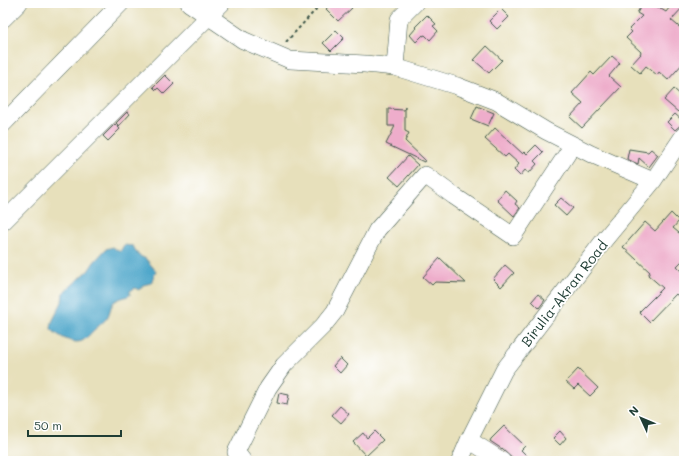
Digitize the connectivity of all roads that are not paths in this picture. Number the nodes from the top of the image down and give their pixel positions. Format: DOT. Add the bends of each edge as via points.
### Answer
graph roads {
  1 [pos="19,3"];
  2 [pos="121,3"];
  3 [pos="189,3"];
  4 [pos="222,3"];
  5 [pos="415,3"];
  6 [pos="209,16"];
  7 [pos="3,19"];
  8 [pos="395,67"];
  9 [pos="3,124"];
  10 [pos="684,135"];
  11 [pos="573,145"];
  12 [pos="652,181"];
  13 [pos="3,222"];
  14 [pos="469,440"];
  15 [pos="243,461"];
  16 [pos="460,461"];
  17 [pos="502,461"];
  1 -- 7 [label="street"];
  2 -- 9 [label="street"];
  3 -- 6 [label="street"];
  4 -- 6 [label="street"];
  5 -- 8 [label="street" via="399,19"];
  6 -- 8 [label="street" via="243,40 290,60"];
  6 -- 13 [label="street"];
  8 -- 11 [label="street" via="458,86 496,101"];
  10 -- 12 [label="street, Birulia-Akran Road"];
  11 -- 12 [label="street"];
  11 -- 15 [label="street" via="513,236 425,175 377,230 335,311 284,365 268,388 236,452"];
  12 -- 14 [label="street, Birulia-Akran Road" via="504,370"];
  14 -- 16 [label="street, Birulia-Akran Road"];
  14 -- 17 [label="street"];
}
